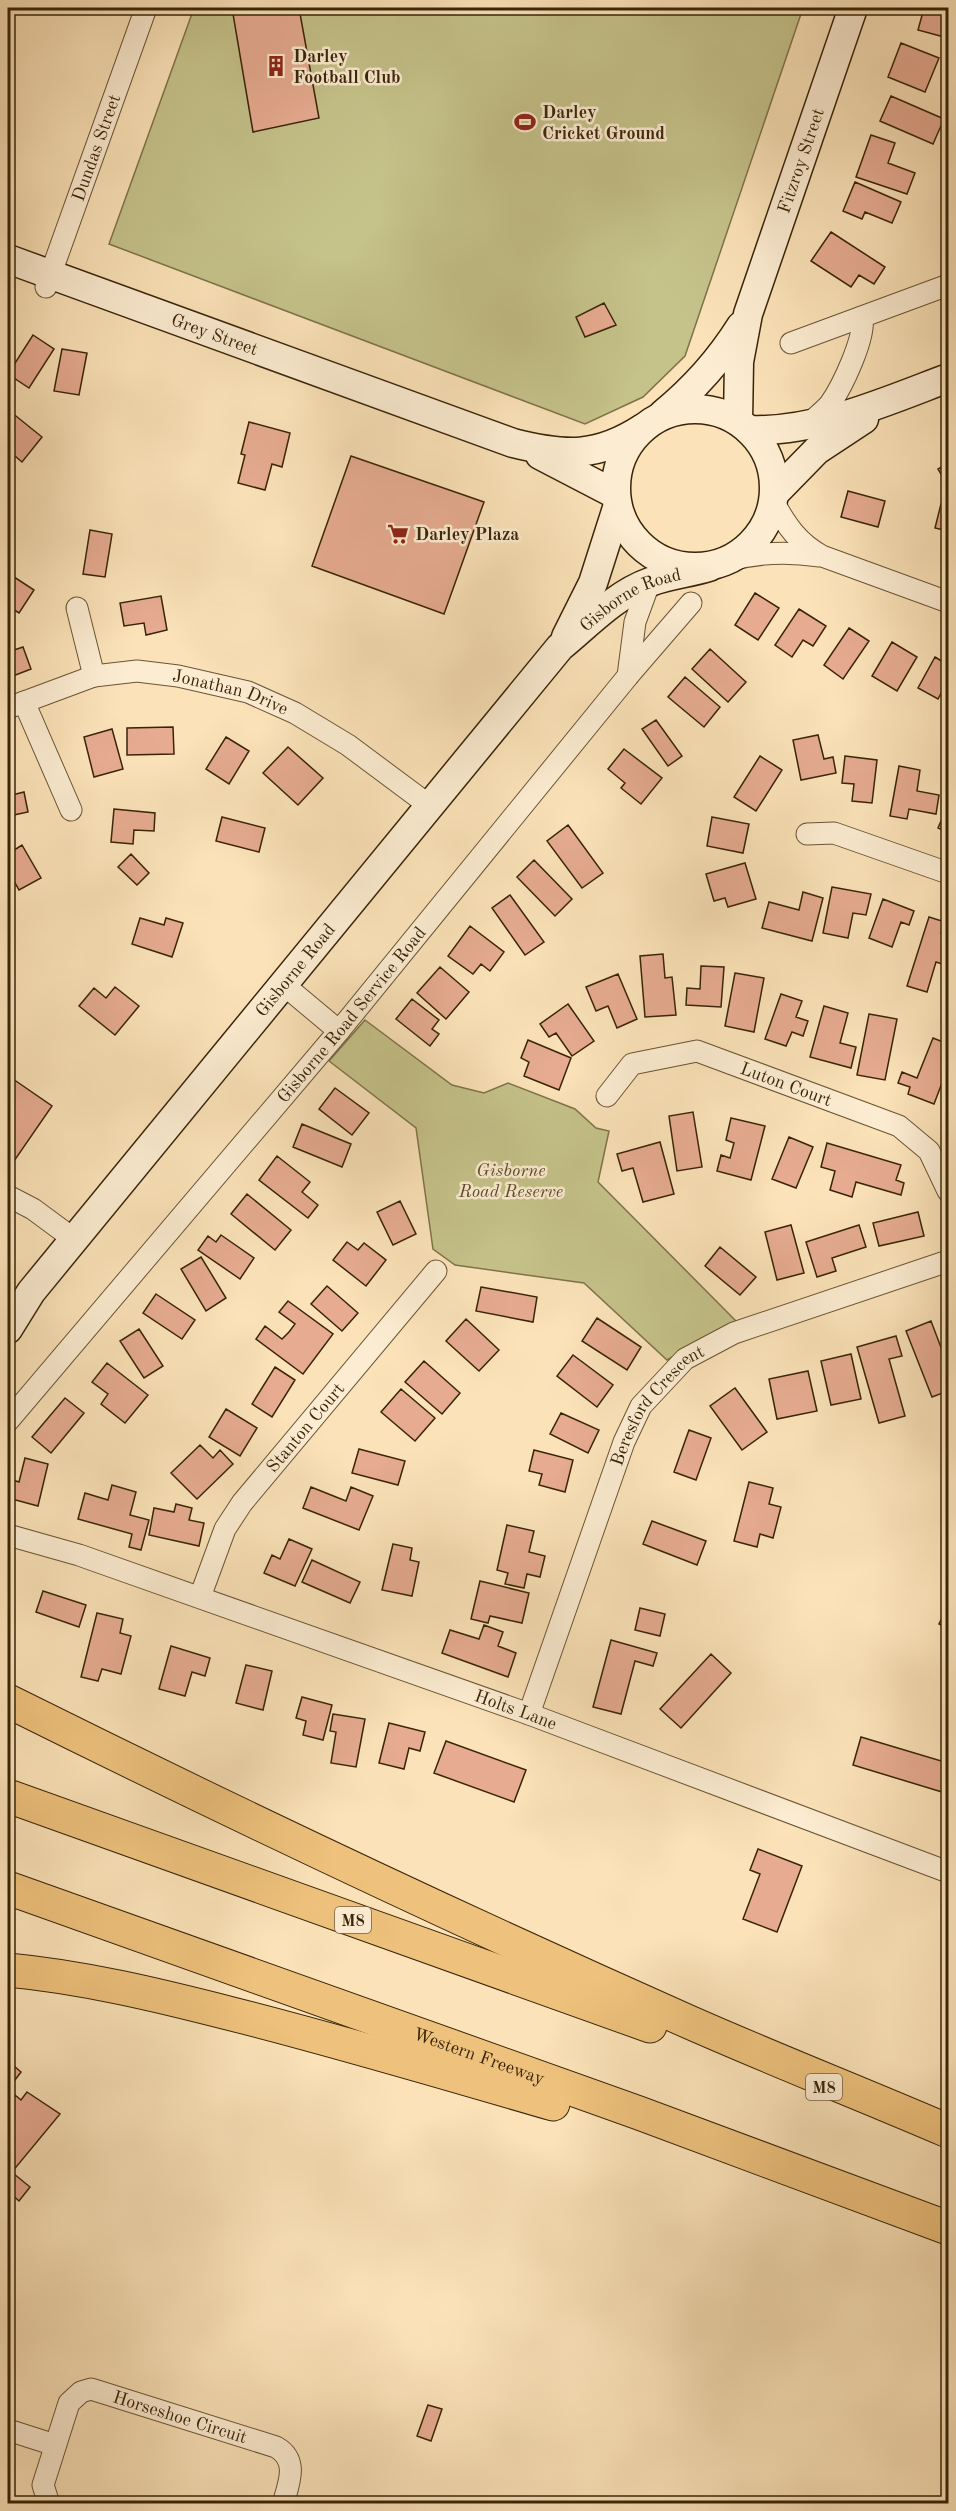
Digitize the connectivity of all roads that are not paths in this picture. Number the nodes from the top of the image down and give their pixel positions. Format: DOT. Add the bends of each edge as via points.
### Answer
graph roads {
  1 [pos="146,8"];
  2 [pos="853,8"];
  3 [pos="9,269"];
  4 [pos="48,281"];
  5 [pos="948,285"];
  6 [pos="748,314"];
  7 [pos="862,317"];
  8 [pos="791,344"];
  9 [pos="948,378"];
  10 [pos="905,395"];
  11 [pos="650,423"];
  12 [pos="744,426"];
  13 [pos="807,426"];
  14 [pos="513,442"];
  15 [pos="774,498"];
  16 [pos="616,501"];
  17 [pos="822,556"];
  18 [pos="720,563"];
  19 [pos="650,582"];
  20 [pos="948,602"];
  21 [pos="691,603"];
  22 [pos="77,608"];
  23 [pos="560,648"];
  24 [pos="94,676"];
  25 [pos="628,676"];
  26 [pos="16,705"];
  27 [pos="430,806"];
  28 [pos="71,810"];
  29 [pos="807,834"];
  30 [pos="948,873"];
  31 [pos="284,985"];
  32 [pos="339,1031"];
  33 [pos="607,1096"];
  34 [pos="948,1191"];
  35 [pos="8,1196"];
  36 [pos="75,1240"];
  37 [pos="948,1261"];
  38 [pos="436,1271"];
  39 [pos="32,1292"];
  40 [pos="8,1314"];
  41 [pos="8,1329"];
  42 [pos="8,1421"];
  43 [pos="8,1522"];
  44 [pos="8,1535"];
  45 [pos="79,1555"];
  46 [pos="200,1597"];
  47 [pos="8,1701"];
  48 [pos="529,1714"];
  49 [pos="8,1796"];
  50 [pos="948,1872"];
  51 [pos="8,1888"];
  52 [pos="8,1970"];
  53 [pos="948,2131"];
  54 [pos="812,2176"];
  55 [pos="948,2228"];
  56 [pos="8,2430"];
  57 [pos="55,2445"];
  58 [pos="50,2504"];
  59 [pos="283,2504"];
  1 -- 4 [label="street, Dundas Street"];
  2 -- 6 [label="main road, Fitzroy Street"];
  3 -- 4 [label="main road, Grey Street"];
  4 -- 14 [label="main road, Grey Street"];
  5 -- 7 [label="street"];
  6 -- 11 [label="main road, Fitzroy Street" via="716,363 693,389"];
  6 -- 12 [label="main road, Fitzroy Street" via="739,362"];
  7 -- 8 [label="street"];
  7 -- 13 [label="street" via="862,333 837,392"];
  9 -- 10 [label="main road"];
  10 -- 13 [label="main road"];
  10 -- 15 [label="main road" via="817,450"];
  11 -- 12 [label="main road" via="677,411 698,409 719,412"];
  11 -- 14 [label="main road, Grey Street" via="621,442 582,453 544,451"];
  11 -- 16 [label="main road" via="627,447 617,470"];
  12 -- 13 [label="main road" via="774,431"];
  12 -- 15 [label="main road" via="764,448 773,470"];
  14 -- 16 [label="main road, Grey Street"];
  15 -- 17 [label="street" via="790,532 804,547"];
  15 -- 18 [label="main road" via="759,536 747,549"];
  16 -- 18 [label="main road" via="627,530 642,548 662,561 685,567"];
  16 -- 23 [label="main road, Gisborne Road" via="592,583"];
  17 -- 18 [label="street" via="756,553"];
  17 -- 20 [label="street"];
  18 -- 19 [label="main road, Gisborne Road"];
  19 -- 23 [label="main road, Gisborne Road" via="626,594"];
  19 -- 25 [label="street" via="635,622"];
  21 -- 25 [label="street, Gisborne Road Service Road"];
  22 -- 24 [label="street"];
  23 -- 27 [label="main road, Gisborne Road"];
  24 -- 26 [label="street, Jonathan Drive"];
  24 -- 27 [label="street, Jonathan Drive" via="137,670 248,692 295,713 348,745"];
  25 -- 32 [label="street, Gisborne Road Service Road"];
  26 -- 28 [label="street"];
  27 -- 31 [label="main road, Gisborne Road"];
  29 -- 30 [label="street" via="834,833"];
  31 -- 32 [label="street"];
  31 -- 36 [label="main road, Gisborne Road"];
  32 -- 42 [label="street, Gisborne Road Service Road"];
  33 -- 34 [label="street, Luton Court" via="632,1064 697,1051 899,1126 929,1151"];
  35 -- 36 [label="street"];
  36 -- 39 [label="main road, Gisborne Road"];
  37 -- 48 [label="street, Beresford Crescent" via="734,1333 685,1359 663,1382 641,1406 624,1442"];
  38 -- 46 [label="street, Stanton Court" via="242,1503 225,1529"];
  39 -- 40 [label="main road, Gisborne Road"];
  39 -- 41 [label="main road, Gisborne Road"];
  43 -- 45 [label="street, Holts Lane"];
  44 -- 45 [label="street, Holts Lane"];
  45 -- 46 [label="street, Holts Lane"];
  46 -- 48 [label="street, Holts Lane"];
  47 -- 53 [label="highway" via="441,1910 692,2024"];
  48 -- 50 [label="street, Holts Lane"];
  49 -- 53 [label="highway, M8"];
  51 -- 54 [label="highway, Western Freeway"];
  52 -- 54 [label="highway" via="126,1989 288,2028"];
  54 -- 55 [label="highway, Western Freeway"];
  56 -- 57 [label="street"];
  57 -- 58 [label="street, Horseshoe Circuit" via="43,2485"];
  57 -- 59 [label="street, Horseshoe Circuit" via="72,2398 86,2390 105,2392 281,2450 291,2469"];
}
